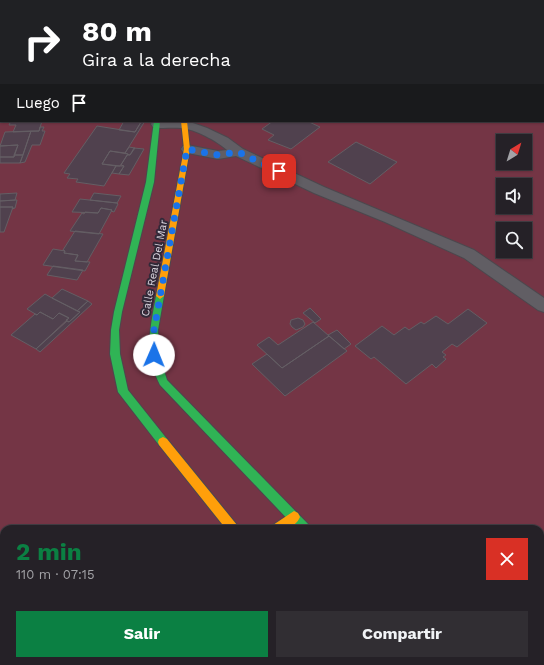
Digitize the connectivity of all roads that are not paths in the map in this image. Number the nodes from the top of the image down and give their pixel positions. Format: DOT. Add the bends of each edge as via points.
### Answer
graph roads {
  1 [pos="157,123"];
  2 [pos="184,123"];
  3 [pos="187,149"];
  4 [pos="238,152"];
  5 [pos="169,181"];
  6 [pos="182,181"];
  7 [pos="544,306"];
  8 [pos="294,517"];
  9 [pos="230,525"];
  10 [pos="283,525"];
  11 [pos="301,525"];
  1 -- 2 [label="lane"];
  1 -- 9 [label="street, Calle Real Del Mar" via="153,182 116,330 116,354 123,392"];
  2 -- 3 [label="street, Calle Real Del Mar"];
  2 -- 4 [label="lane" via="224,141"];
  3 -- 4 [label="lane" via="218,155"];
  3 -- 6 [label="street, Calle Real Del Mar"];
  4 -- 7 [label="lane" via="319,190 469,254"];
  5 -- 6 [label="street"];
  6 -- 8 [label="street, Calle Real Del Mar" via="154,330 154,355 163,382"];
  8 -- 10 [label="street"];
  8 -- 11 [label="street, Calle Real Del Mar"];
}
